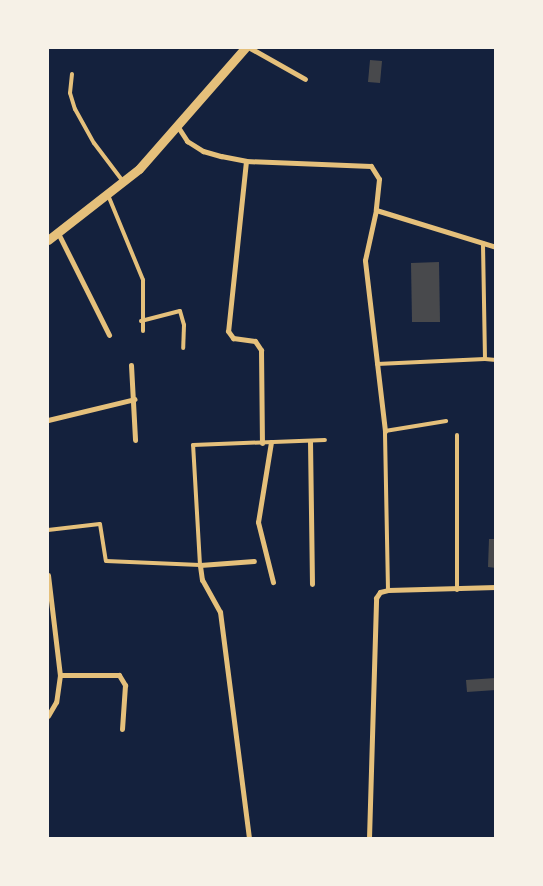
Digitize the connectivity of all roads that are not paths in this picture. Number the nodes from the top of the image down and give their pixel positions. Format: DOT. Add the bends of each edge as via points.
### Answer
graph roads {
  1 [pos="245,48"];
  2 [pos="250,48"];
  3 [pos="72,74"];
  4 [pos="305,79"];
  5 [pos="178,127"];
  6 [pos="246,161"];
  7 [pos="124,182"];
  8 [pos="108,195"];
  9 [pos="376,210"];
  10 [pos="58,233"];
  11 [pos="48,240"];
  12 [pos="483,243"];
  13 [pos="496,247"];
  14 [pos="141,320"];
  15 [pos="143,331"];
  16 [pos="109,335"];
  17 [pos="183,348"];
  18 [pos="485,360"];
  19 [pos="496,360"];
  20 [pos="375,364"];
  21 [pos="131,365"];
  22 [pos="135,399"];
  23 [pos="48,420"];
  24 [pos="446,422"];
  25 [pos="385,431"];
  26 [pos="457,435"];
  27 [pos="135,440"];
  28 [pos="325,440"];
  29 [pos="310,441"];
  30 [pos="271,442"];
  31 [pos="262,443"];
  32 [pos="48,530"];
  33 [pos="254,561"];
  34 [pos="200,565"];
  35 [pos="48,575"];
  36 [pos="274,582"];
  37 [pos="312,584"];
  38 [pos="496,587"];
  39 [pos="388,590"];
  40 [pos="457,590"];
  41 [pos="60,675"];
  42 [pos="48,716"];
  43 [pos="122,729"];
  44 [pos="249,838"];
  45 [pos="369,838"];
  1 -- 5 [label="street"];
  2 -- 4 [label="street"];
  3 -- 7 [label="lane" via="70,93 75,109 94,143"];
  5 -- 6 [label="street" via="187,141 203,151"];
  5 -- 7 [label="street"];
  6 -- 9 [label="street" via="371,166 379,179"];
  6 -- 31 [label="street" via="228,331 233,338 255,341 261,350"];
  7 -- 8 [label="street"];
  8 -- 10 [label="street"];
  8 -- 14 [label="lane" via="143,280"];
  9 -- 12 [label="street"];
  9 -- 20 [label="street" via="365,260"];
  10 -- 11 [label="street"];
  10 -- 16 [label="street"];
  12 -- 13 [label="street"];
  12 -- 18 [label="lane"];
  14 -- 15 [label="lane"];
  14 -- 17 [label="lane" via="180,311 184,325"];
  18 -- 19 [label="lane"];
  18 -- 20 [label="lane"];
  20 -- 25 [label="street"];
  21 -- 22 [label="street"];
  22 -- 23 [label="street"];
  22 -- 27 [label="street"];
  24 -- 25 [label="lane"];
  25 -- 39 [label="lane"];
  26 -- 40 [label="lane"];
  28 -- 29 [label="lane"];
  29 -- 30 [label="lane"];
  29 -- 37 [label="street"];
  30 -- 31 [label="lane"];
  30 -- 36 [label="street" via="258,522"];
  31 -- 34 [label="lane" via="193,446"];
  32 -- 34 [label="lane" via="100,524 106,561"];
  33 -- 34 [label="street"];
  34 -- 44 [label="street" via="202,580 220,612"];
  35 -- 41 [label="street"];
  38 -- 40 [label="street"];
  39 -- 40 [label="street"];
  39 -- 45 [label="street" via="380,592 376,598"];
  41 -- 42 [label="street" via="56,702"];
  41 -- 43 [label="street" via="119,675 125,685"];
}
